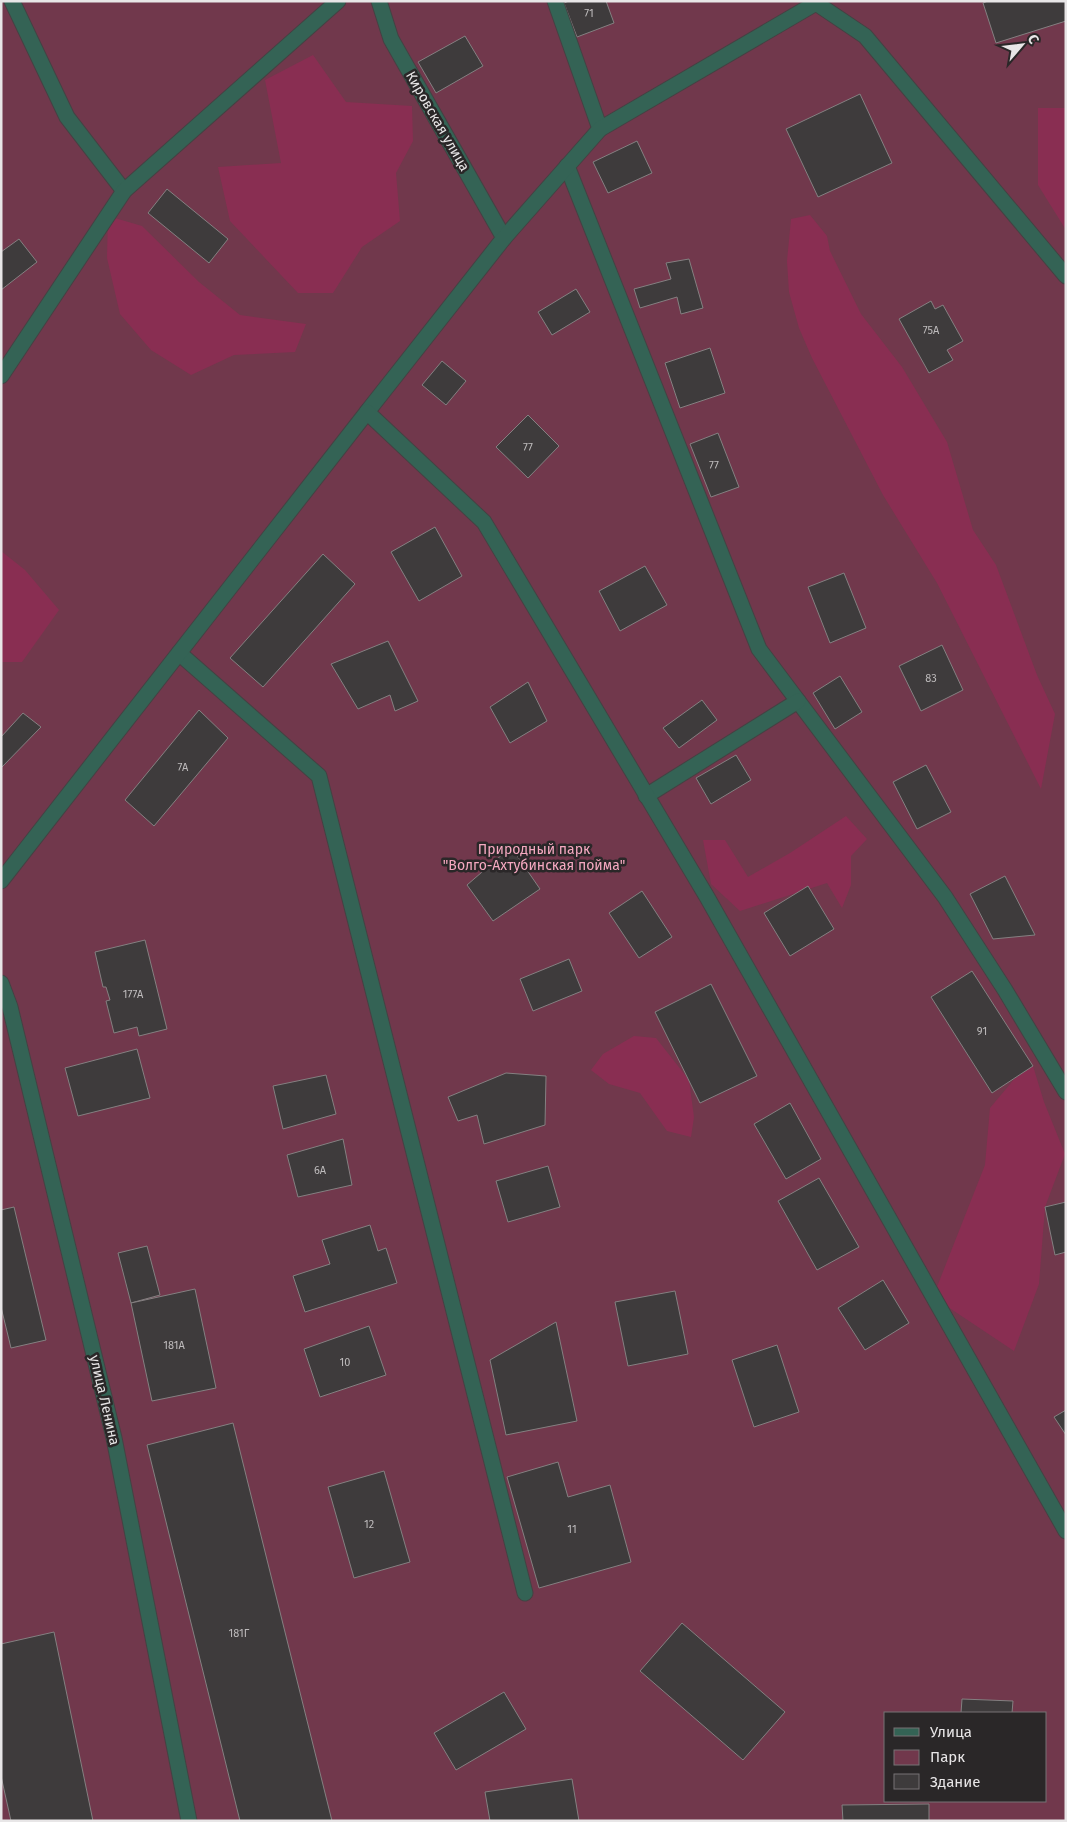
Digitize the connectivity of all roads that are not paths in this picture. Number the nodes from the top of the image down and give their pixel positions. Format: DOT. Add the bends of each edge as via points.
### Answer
graph roads {
  1 [pos="12,1"];
  2 [pos="338,1"];
  3 [pos="379,1"];
  4 [pos="555,1"];
  5 [pos="817,2"];
  6 [pos="600,129"];
  7 [pos="567,166"];
  8 [pos="124,191"];
  9 [pos="504,238"];
  10 [pos="1066,276"];
  11 [pos="1,376"];
  12 [pos="367,412"];
  13 [pos="179,653"];
  14 [pos="798,701"];
  15 [pos="646,796"];
  16 [pos="1,881"];
  17 [pos="1,983"];
  18 [pos="1066,1092"];
  19 [pos="1066,1531"];
  20 [pos="525,1593"];
  21 [pos="189,1821"];
  1 -- 8 [label="street" via="67,117"];
  2 -- 8 [label="street"];
  3 -- 9 [label="street, Кировская улица" via="391,39"];
  4 -- 6 [label="street"];
  5 -- 6 [label="street"];
  5 -- 10 [label="street" via="865,36"];
  6 -- 7 [label="street"];
  7 -- 9 [label="street"];
  7 -- 14 [label="street" via="759,649"];
  8 -- 11 [label="street"];
  9 -- 12 [label="street"];
  12 -- 13 [label="street"];
  12 -- 15 [label="street" via="484,522"];
  13 -- 16 [label="street"];
  13 -- 20 [label="street" via="319,776"];
  14 -- 15 [label="street"];
  14 -- 18 [label="street" via="945,897"];
  15 -- 19 [label="street"];
  17 -- 21 [label="street, улица Ленина" via="13,1017 114,1438"];
}
